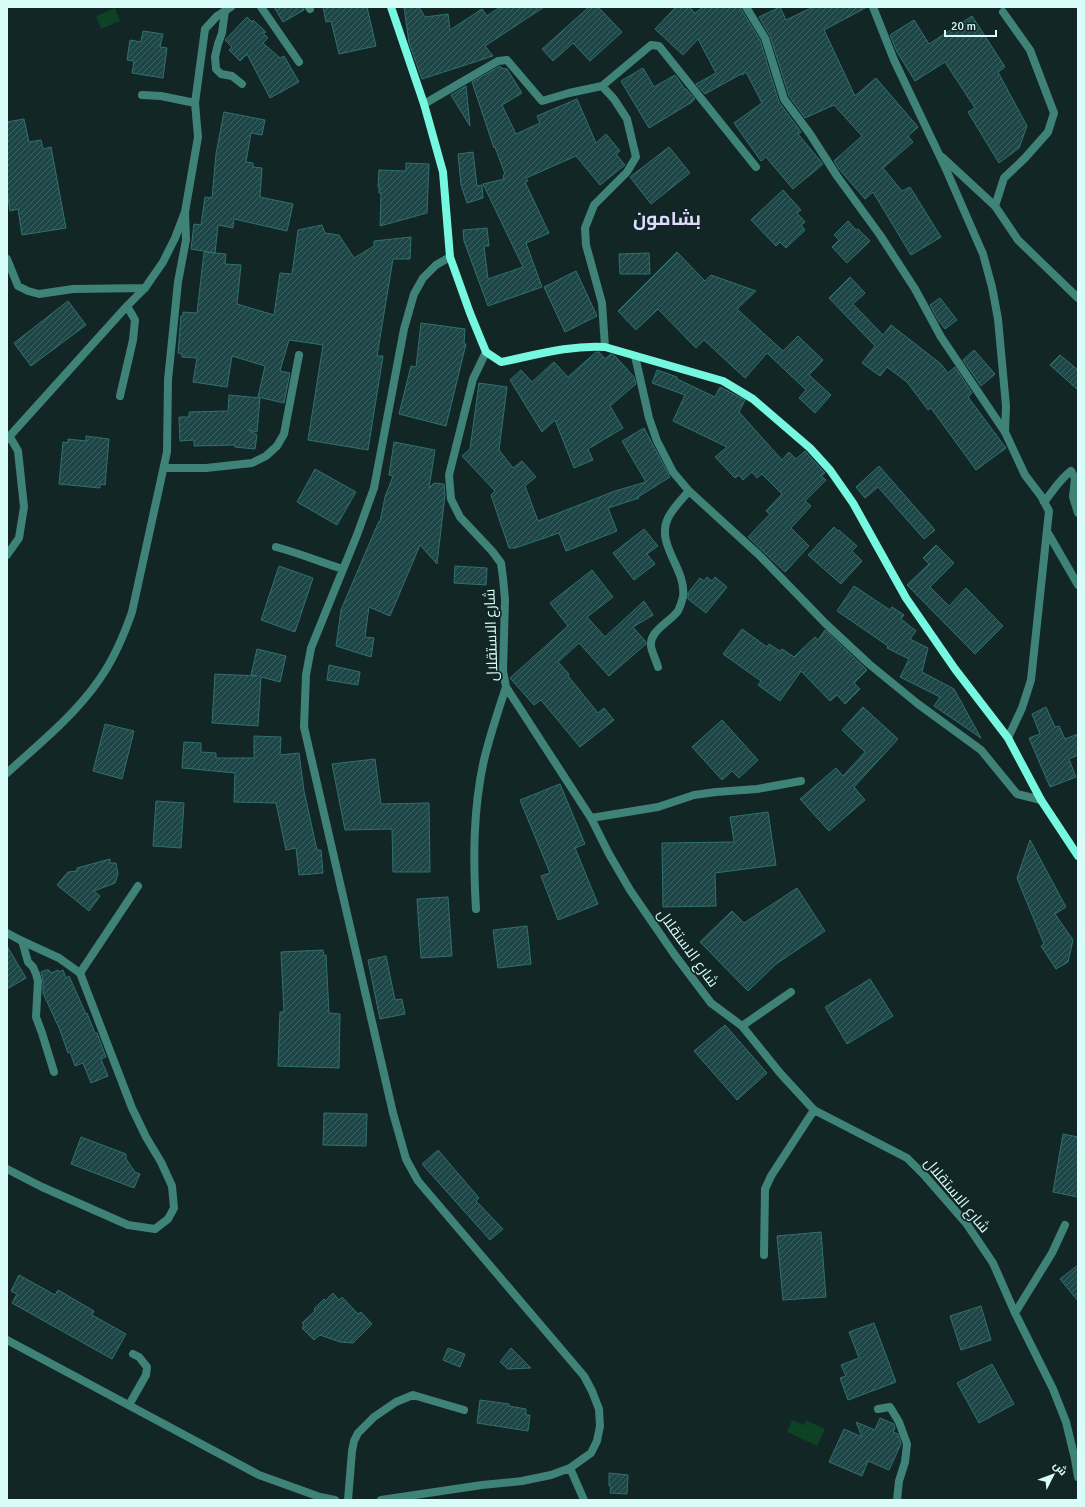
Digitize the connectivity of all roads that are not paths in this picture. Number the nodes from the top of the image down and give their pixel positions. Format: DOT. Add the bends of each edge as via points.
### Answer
graph roads {
  1 [pos="261,7"];
  2 [pos="391,7"];
  3 [pos="746,7"];
  4 [pos="873,7"];
  5 [pos="228,9"];
  6 [pos="1003,12"];
  7 [pos="299,62"];
  8 [pos="242,84"];
  9 [pos="602,86"];
  10 [pos="142,95"];
  11 [pos="195,103"];
  12 [pos="424,104"];
  13 [pos="938,152"];
  14 [pos="756,166"];
  15 [pos="995,206"];
  16 [pos="185,212"];
  17 [pos="450,257"];
  18 [pos="7,259"];
  19 [pos="146,288"];
  20 [pos="1078,298"];
  21 [pos="127,306"];
  22 [pos="605,347"];
  23 [pos="486,352"];
  24 [pos="299,355"];
  25 [pos="635,356"];
  26 [pos="120,396"];
  27 [pos="1005,432"];
  28 [pos="8,438"];
  29 [pos="164,468"];
  30 [pos="689,491"];
  31 [pos="1044,502"];
  32 [pos="1078,513"];
  33 [pos="1048,533"];
  34 [pos="276,547"];
  35 [pos="7,555"];
  36 [pos="343,569"];
  37 [pos="1078,585"];
  38 [pos="658,666"];
  39 [pos="506,687"];
  40 [pos="1008,738"];
  41 [pos="7,773"];
  42 [pos="801,781"];
  43 [pos="1041,800"];
  44 [pos="591,818"];
  45 [pos="1078,856"];
  46 [pos="138,886"];
  47 [pos="476,909"];
  48 [pos="7,933"];
  49 [pos="22,941"];
  50 [pos="80,973"];
  51 [pos="791,992"];
  52 [pos="742,1026"];
  53 [pos="54,1072"];
  54 [pos="814,1110"];
  55 [pos="7,1169"];
  56 [pos="1065,1225"];
  57 [pos="764,1255"];
  58 [pos="1016,1313"];
  59 [pos="7,1340"];
  60 [pos="133,1354"];
  61 [pos="129,1406"];
  62 [pos="878,1409"];
  63 [pos="464,1410"];
  64 [pos="570,1468"];
  65 [pos="1078,1477"];
  66 [pos="334,1500"];
  67 [pos="348,1500"];
  68 [pos="381,1500"];
  69 [pos="584,1500"];
  70 [pos="897,1500"];
  1 -- 7 [label="street"];
  2 -- 12 [label="main road"];
  3 -- 27 [label="street" via="765,38 784,99 880,235 915,289 941,337"];
  4 -- 13 [label="street"];
  5 -- 8 [label="street" via="215,57 216,68 221,74 232,76"];
  5 -- 11 [label="street" via="205,29"];
  6 -- 15 [label="street" via="1030,50 1054,112 1048,132 1004,178"];
  9 -- 12 [label="street" via="542,101 507,60 498,62"];
  9 -- 14 [label="street" via="651,45 659,46"];
  9 -- 22 [label="street" via="627,119 636,157 627,172 594,205 585,228 586,245 602,302"];
  10 -- 11 [label="street"];
  11 -- 16 [label="street" via="198,137"];
  12 -- 17 [label="main road" via="443,172"];
  13 -- 15 [label="street"];
  13 -- 27 [label="street" via="983,254 992,287 998,319 1006,406"];
  15 -- 20 [label="street" via="1018,240"];
  16 -- 19 [label="street" via="163,262"];
  16 -- 29 [label="street" via="186,240 172,327 167,452"];
  17 -- 23 [label="main road"];
  17 -- 36 [label="street" via="436,265 423,278 414,294 404,329 374,488"];
  18 -- 19 [label="street" via="18,286 39,294 73,289"];
  19 -- 21 [label="street"];
  21 -- 26 [label="street" via="134,320 133,340"];
  21 -- 28 [label="street"];
  22 -- 23 [label="main road" via="568,348 501,362"];
  22 -- 25 [label="main road"];
  23 -- 39 [label="street, شارع الاستقلال" via="473,379 449,475 451,499 460,517 501,563 505,600 503,671"];
  24 -- 29 [label="street" via="284,434 277,446 266,456 252,463 206,468"];
  25 -- 30 [label="street" via="657,441 673,472"];
  25 -- 40 [label="main road" via="723,381 753,399 810,448 830,470 853,503 906,598 955,669"];
  27 -- 31 [label="street" via="1025,475"];
  28 -- 35 [label="street" via="18,451 24,507 19,538"];
  29 -- 41 [label="street" via="132,612 123,637 100,679 80,705"];
  30 -- 38 [label="street" via="668,517 665,527 664,538 679,572 683,595 678,612 651,640"];
  30 -- 43 [label="street" via="759,555 869,664 981,750 1017,794"];
  31 -- 32 [label="street" via="1061,478 1071,471 1075,478 1073,497"];
  31 -- 33 [label="street" via="1049,511"];
  33 -- 37 [label="street"];
  33 -- 40 [label="street" via="1031,680"];
  34 -- 36 [label="street"];
  36 -- 64 [label="street" via="311,648 306,675 304,727 393,1113 406,1159 418,1181 564,1351 584,1376 592,1391 599,1415 597,1441 590,1453"];
  39 -- 44 [label="street, شارع الاستقلال"];
  39 -- 47 [label="street" via="486,755 478,797 473,869"];
  40 -- 43 [label="main road"];
  42 -- 44 [label="street" via="757,789 694,795 651,808"];
  43 -- 45 [label="main road"];
  44 -- 52 [label="street, شارع الاستقلال" via="630,890 674,954 711,1003"];
  46 -- 50 [label="street"];
  48 -- 49 [label="street"];
  49 -- 50 [label="street" via="59,958"];
  49 -- 53 [label="street" via="28,962 38,980 36,1017"];
  50 -- 55 [label="street" via="132,1108 172,1186 174,1208 168,1219 155,1229 128,1225"];
  51 -- 52 [label="street"];
  52 -- 54 [label="street, شارع الاستقلال"];
  54 -- 57 [label="street" via="765,1189"];
  54 -- 58 [label="street, شارع الاستقلال" via="907,1158 925,1176 966,1223 988,1257"];
  56 -- 58 [label="street" via="1052,1253"];
  58 -- 65 [label="street, شارع الاستقلال" via="1066,1422"];
  59 -- 61 [label="street"];
  60 -- 61 [label="street" via="147,1367 146,1375"];
  61 -- 66 [label="street" via="259,1475 320,1498"];
  62 -- 70 [label="street" via="890,1407 907,1444"];
  63 -- 67 [label="street" via="413,1395 396,1402 374,1418 358,1433 354,1441"];
  64 -- 68 [label="street" via="522,1481"];
  64 -- 69 [label="street"];
}
